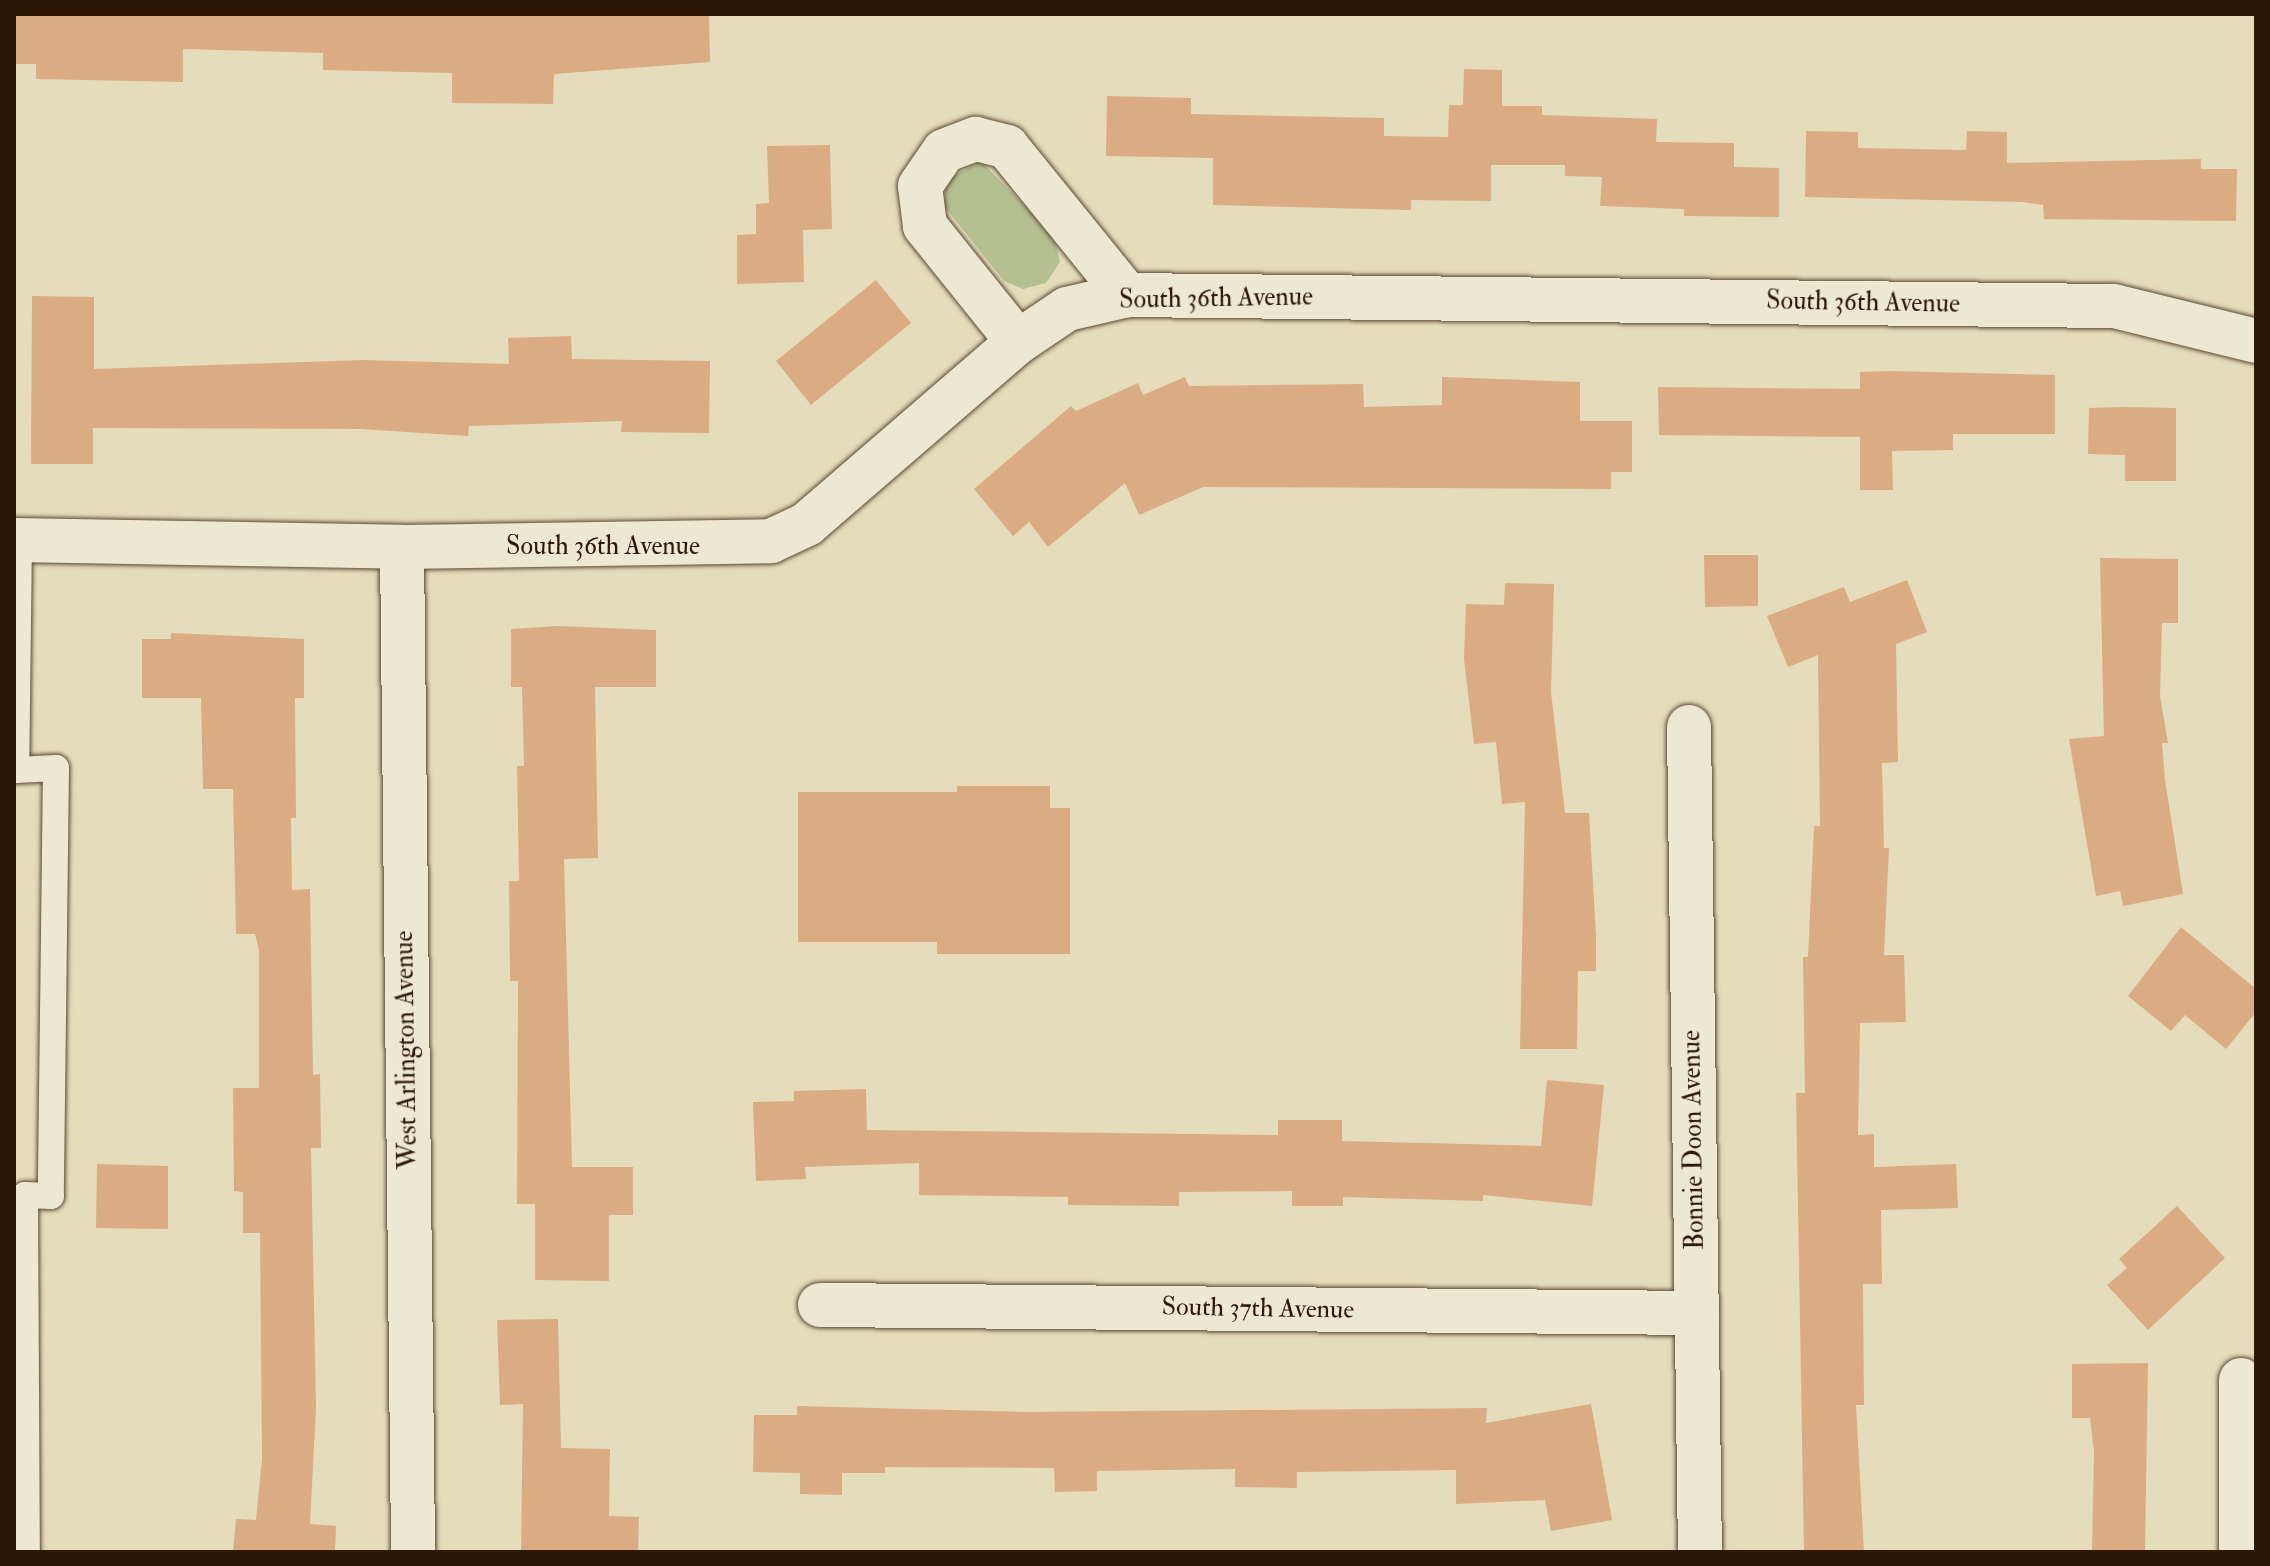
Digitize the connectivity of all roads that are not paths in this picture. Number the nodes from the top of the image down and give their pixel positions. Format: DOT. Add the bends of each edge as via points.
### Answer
graph roads {
  1 [pos="1127,295"];
  2 [pos="2256,341"];
  3 [pos="1018,342"];
  4 [pos="16,540"];
  5 [pos="402,547"];
  6 [pos="1689,727"];
  7 [pos="820,1305"];
  8 [pos="1696,1313"];
  9 [pos="2241,1380"];
  10 [pos="27,1552"];
  11 [pos="413,1552"];
  12 [pos="1700,1552"];
  13 [pos="2241,1552"];
  1 -- 2 [label="street, South 36th Avenue" via="2114,306"];
  1 -- 3 [label="street, South 36th Avenue" via="1067,309"];
  1 -- 3 [label="street" via="1007,147 976,139 944,151 920,186 925,226"];
  3 -- 5 [label="street, South 36th Avenue" via="807,524 771,541"];
  4 -- 5 [label="street, South 36th Avenue"];
  4 -- 10 [label="lane" via="16,770 56,768 51,1196 25,1195"];
  5 -- 11 [label="street, West Arlington Avenue"];
  6 -- 8 [label="street, Bonnie Doon Avenue"];
  7 -- 8 [label="street, South 37th Avenue"];
  8 -- 12 [label="street, Bonnie Doon Avenue"];
  9 -- 13 [label="street"];
}
